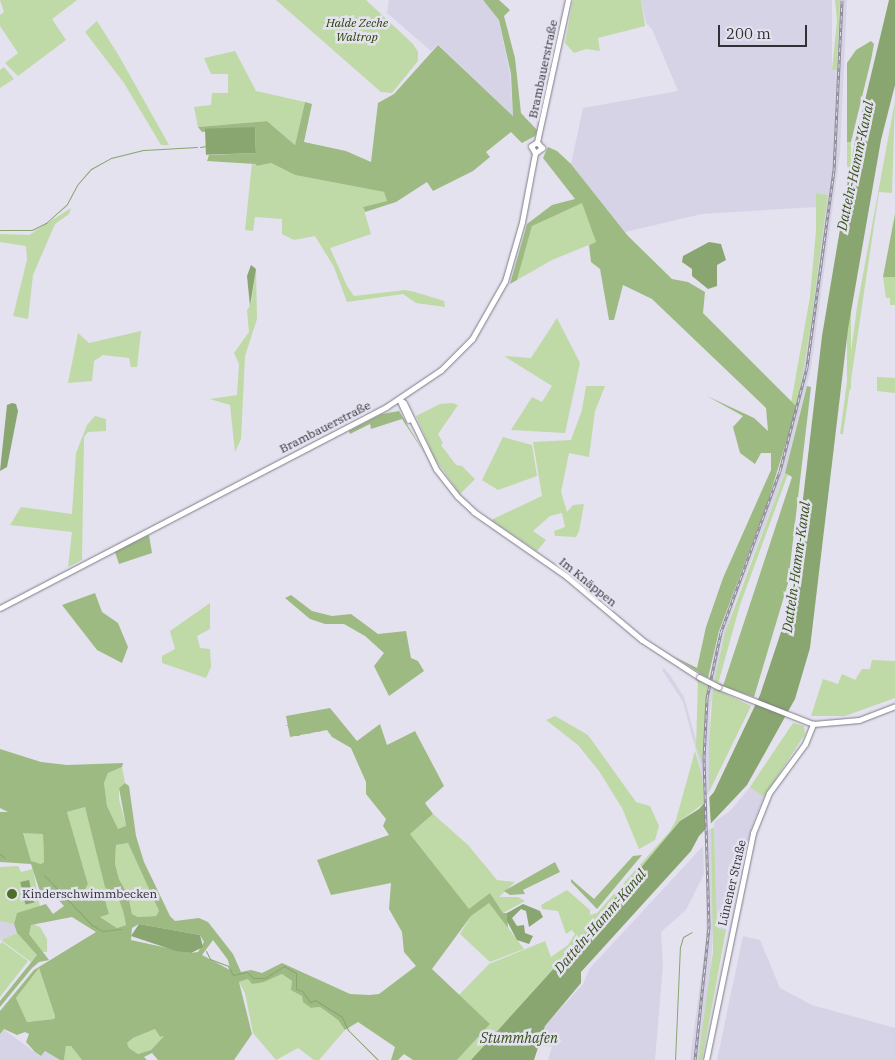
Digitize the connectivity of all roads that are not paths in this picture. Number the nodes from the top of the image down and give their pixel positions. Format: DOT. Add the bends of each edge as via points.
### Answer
graph roads {
  1 [pos="568,0"];
  2 [pos="399,399"];
  3 [pos="386,407"];
  4 [pos="402,410"];
  5 [pos="415,428"];
  6 [pos="0,608"];
  7 [pos="895,706"];
  8 [pos="813,724"];
  9 [pos="706,1060"];
  1 -- 2 [label="street, Brambauerstraße" via="537,142 542,148 535,153 512,262 494,303 472,339 447,364"];
  2 -- 3 [label="street, Brambauerstraße"];
  2 -- 4 [label="street"];
  2 -- 5 [label="street, Im Knäppen"];
  3 -- 4 [label="street"];
  3 -- 6 [label="street, Brambauerstraße"];
  4 -- 5 [label="street"];
  5 -- 8 [label="street, Im Knäppen, bridge" via="445,482 474,512 566,576 642,640 719,687"];
  7 -- 8 [label="street" via="859,720"];
  8 -- 9 [label="street, Lünener Straße" via="805,744 769,792 753,833"];
}
